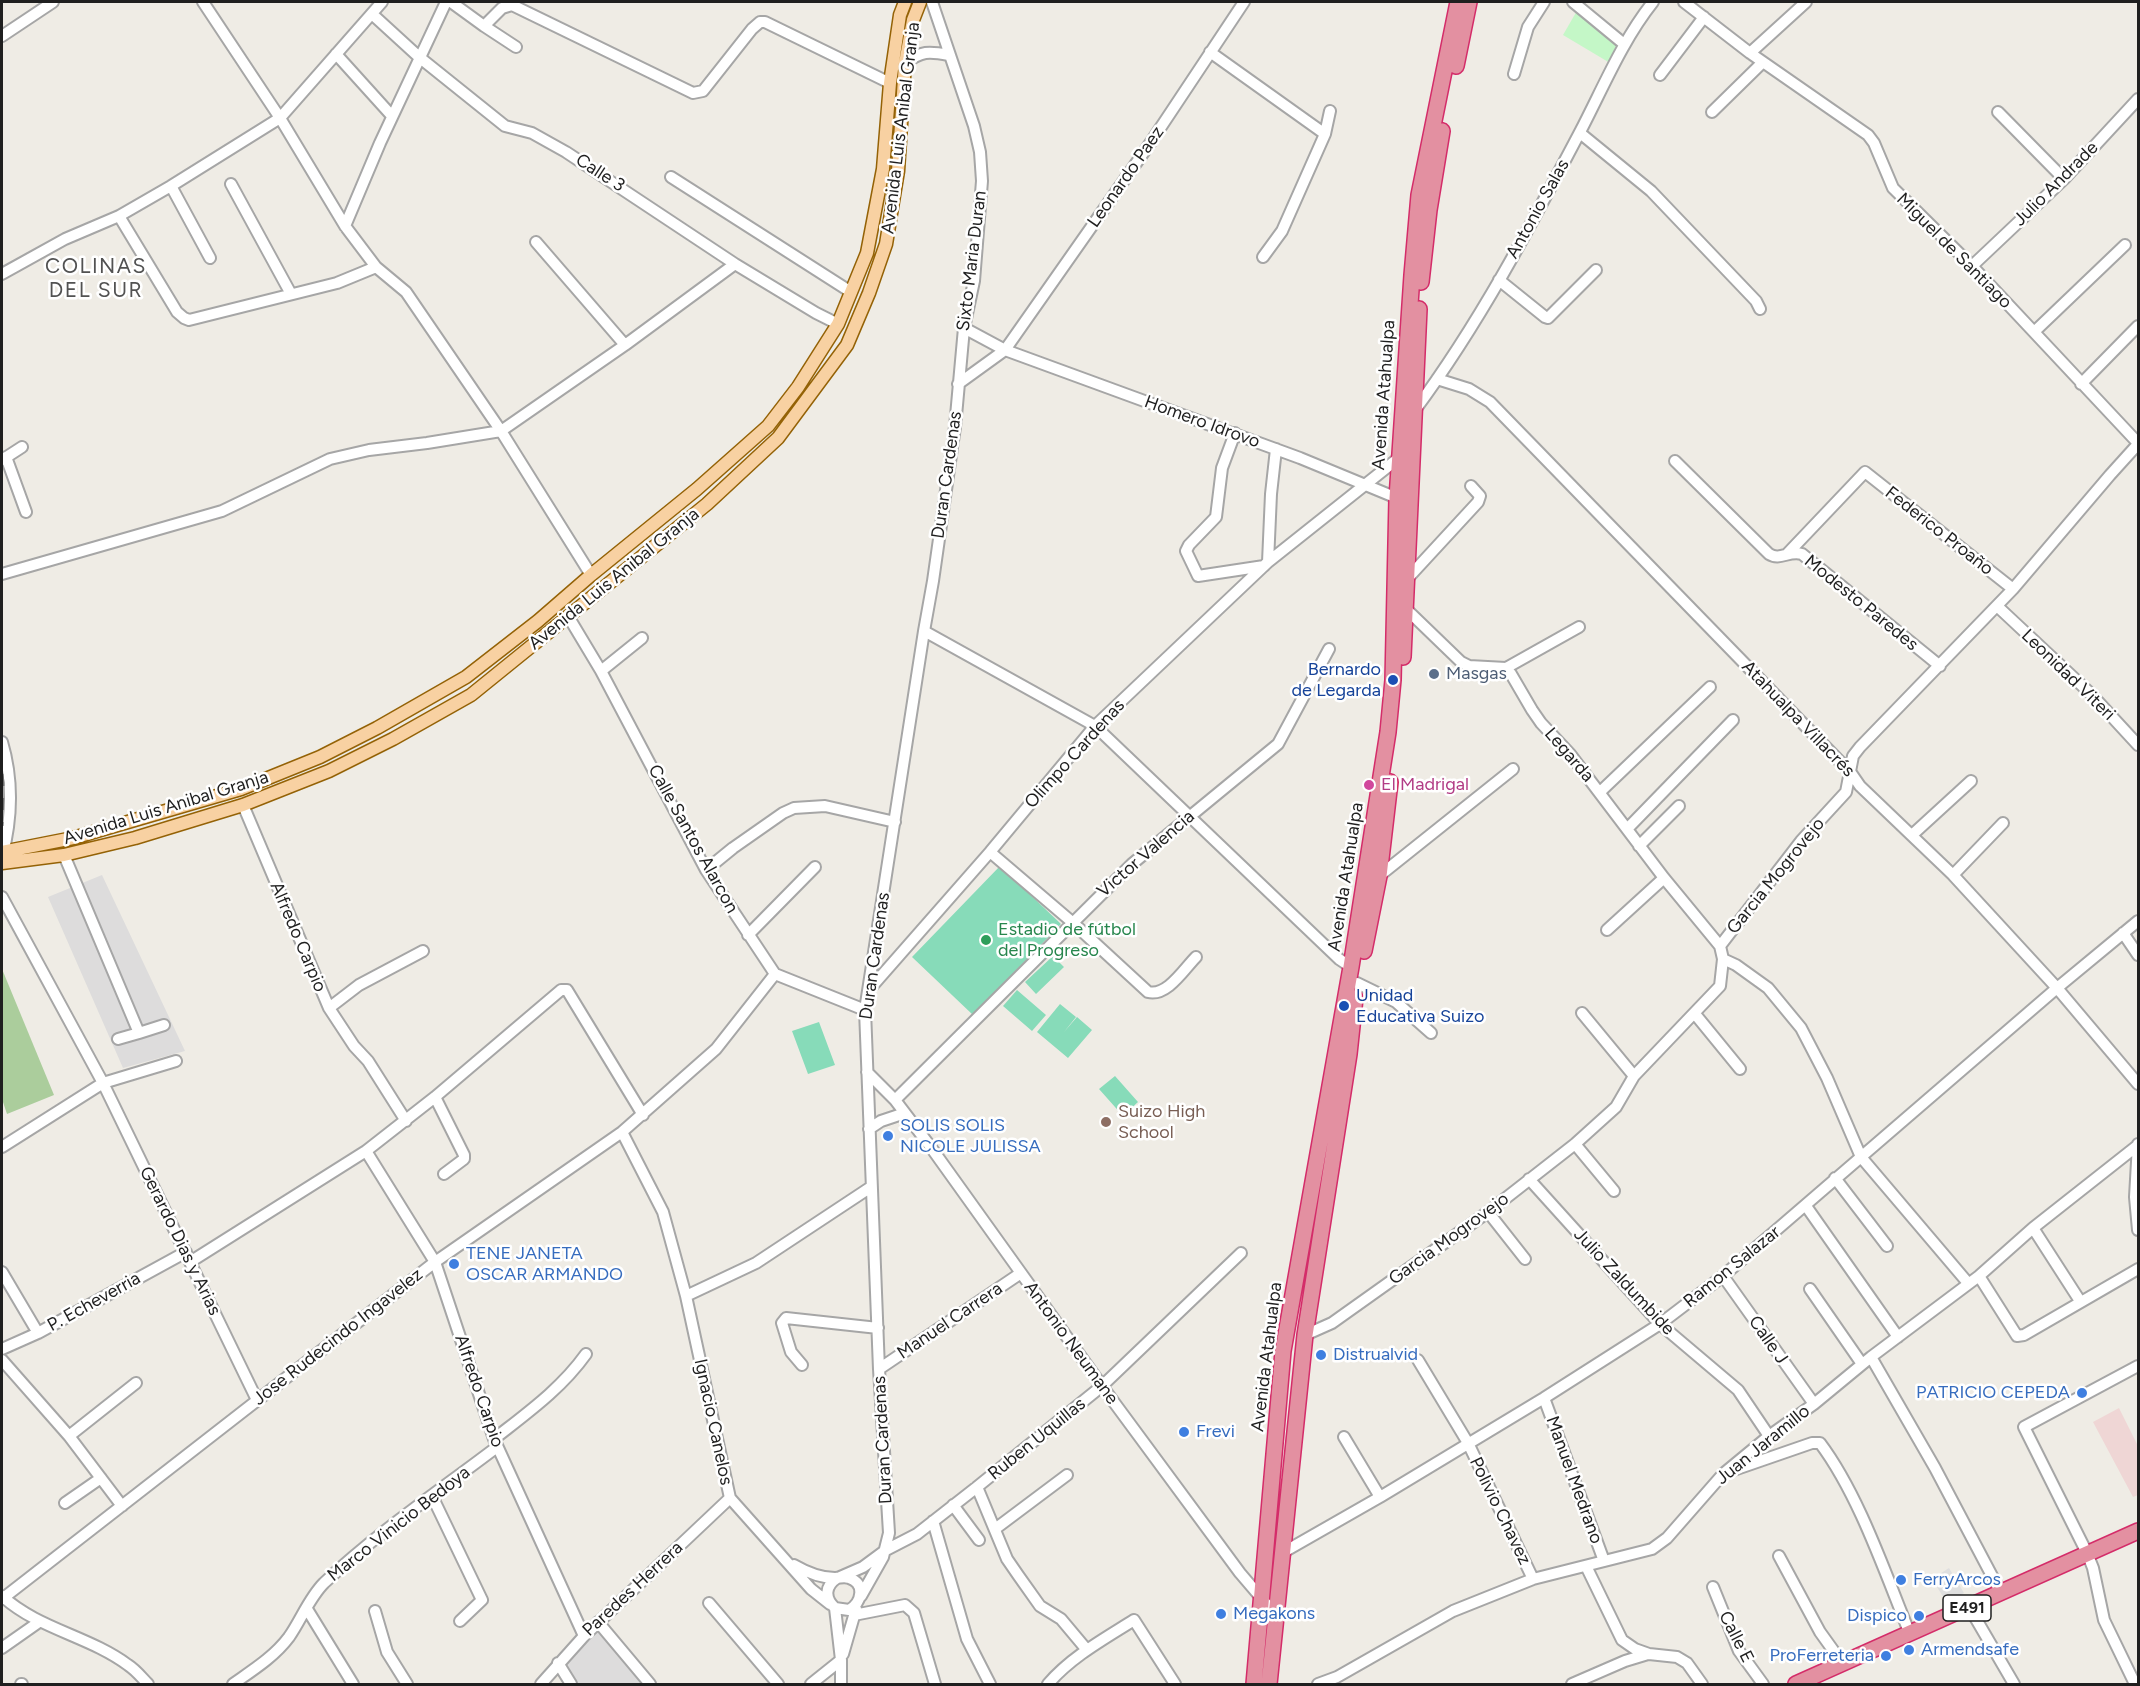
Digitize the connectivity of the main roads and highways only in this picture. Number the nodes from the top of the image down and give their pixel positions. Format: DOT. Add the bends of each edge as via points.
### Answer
graph roads {
  1 [pos="905,2"];
  2 [pos="920,2"];
  3 [pos="1458,2"];
  4 [pos="1469,2"];
  5 [pos="1400,605"];
  6 [pos="2,857"];
  7 [pos="2139,1532"];
  8 [pos="1254,1684"];
  9 [pos="1269,1684"];
  10 [pos="1796,1684"];
  1 -- 6 [label="main road, Avenida Luis Anibal Granja" via="890,83 884,169 867,253 838,324 768,426 697,489 466,677 377,728 320,757 241,789"];
  2 -- 6 [label="main road, Avenida Luis Anibal Granja" via="905,63 898,171 886,244 847,345 778,438 707,504 471,695 393,739 329,771 243,805 135,838 64,855"];
  3 -- 5 [label="highway, Avenida Atahualpa" via="1419,195 1397,498"];
  4 -- 5 [label="highway, Avenida Atahualpa" via="1429,210 1420,298 1407,579"];
  5 -- 8 [label="highway, Avenida Atahualpa" via="1388,732 1352,967 1283,1351"];
  5 -- 9 [label="highway, Avenida Atahualpa" via="1398,713 1379,876 1357,983 1305,1335"];
  7 -- 10 [label="highway, E491"];
}
